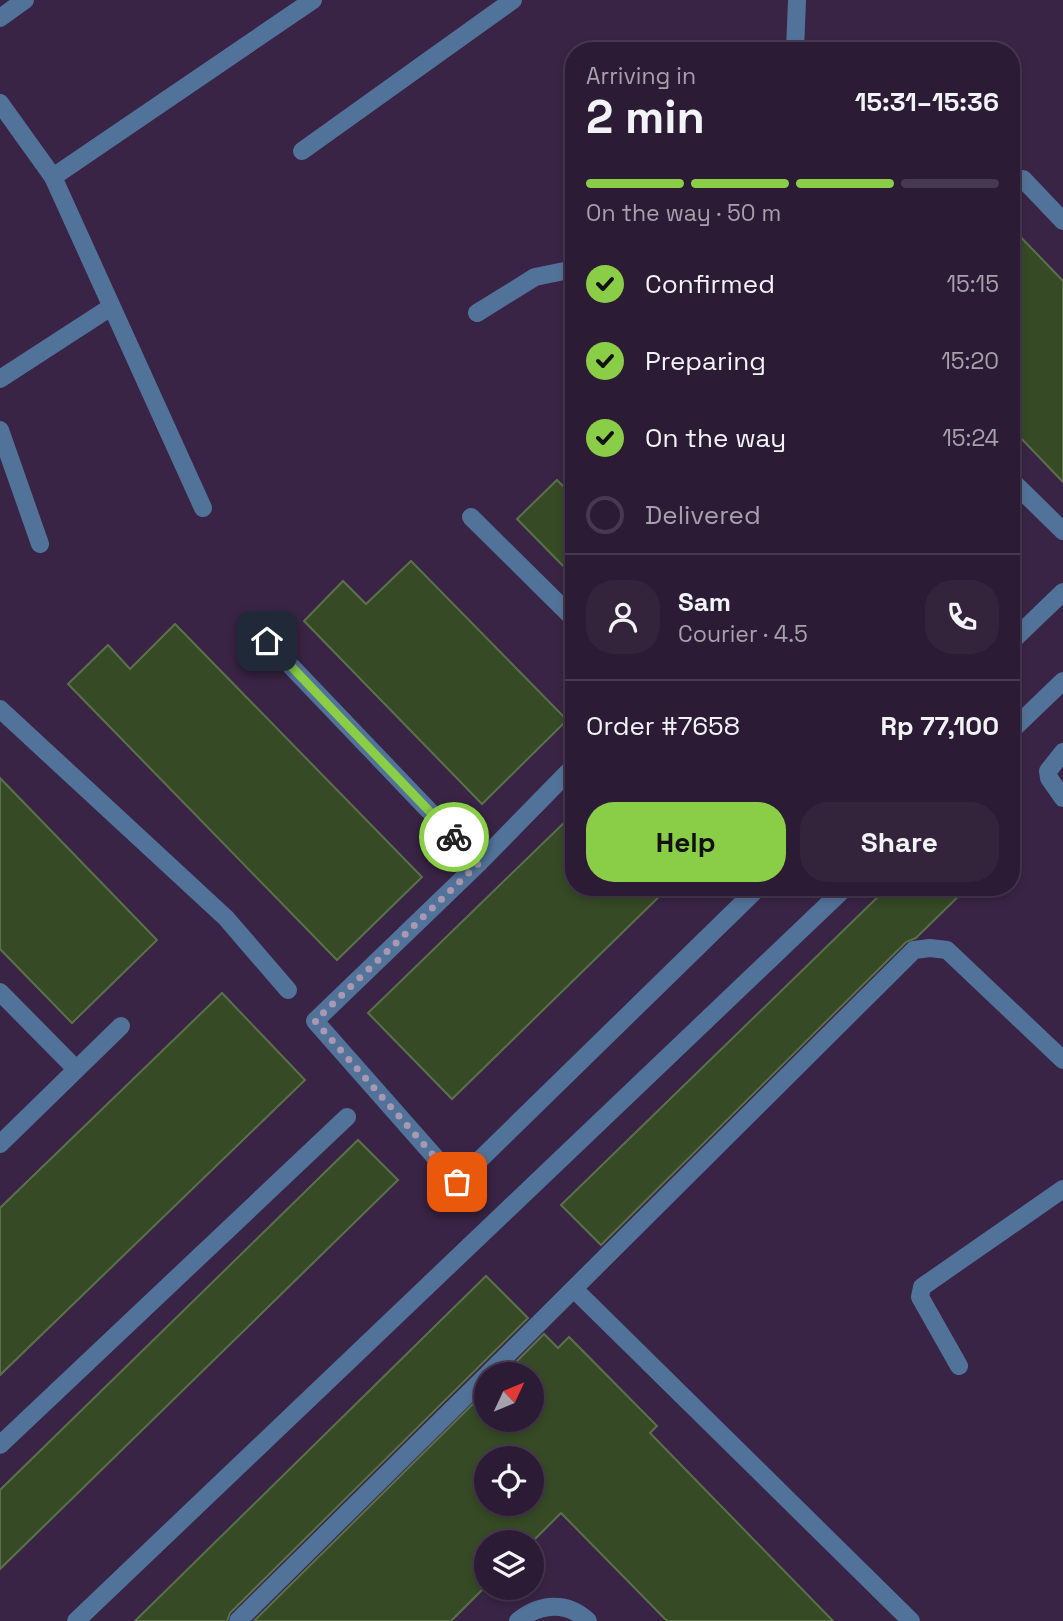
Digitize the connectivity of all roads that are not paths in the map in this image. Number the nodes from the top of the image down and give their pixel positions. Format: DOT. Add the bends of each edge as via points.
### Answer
graph roads {
  1 [pos="25,0"];
  2 [pos="313,0"];
  3 [pos="513,0"];
  4 [pos="797,0"];
  5 [pos="0,18"];
  6 [pos="795,42"];
  7 [pos="0,103"];
  8 [pos="302,151"];
  9 [pos="53,177"];
  10 [pos="1023,178"];
  11 [pos="1063,220"];
  12 [pos="565,271"];
  13 [pos="111,307"];
  14 [pos="477,313"];
  15 [pos="0,379"];
  16 [pos="0,430"];
  17 [pos="1020,489"];
  18 [pos="203,508"];
  19 [pos="471,517"];
  20 [pos="1063,531"];
  21 [pos="40,544"];
  22 [pos="1063,592"];
  23 [pos="565,610"];
  24 [pos="1020,633"];
  25 [pos="267,641"];
  26 [pos="1063,681"];
  27 [pos="0,709"];
  28 [pos="1020,722"];
  29 [pos="1063,752"];
  30 [pos="565,775"];
  31 [pos="1063,798"];
  32 [pos="479,863"];
  33 [pos="749,896"];
  34 [pos="837,896"];
  35 [pos="288,990"];
  36 [pos="0,992"];
  37 [pos="121,1026"];
  38 [pos="1063,1060"];
  39 [pos="76,1069"];
  40 [pos="347,1117"];
  41 [pos="0,1144"];
  42 [pos="1063,1188"];
  43 [pos="574,1289"];
  44 [pos="500,1362"];
  45 [pos="959,1366"];
  46 [pos="474,1388"];
  47 [pos="0,1445"];
  48 [pos="76,1621"];
  49 [pos="238,1621"];
  50 [pos="518,1621"];
  51 [pos="588,1621"];
  52 [pos="911,1621"];
  1 -- 5 [label="street"];
  2 -- 9 [label="street"];
  3 -- 8 [label="street"];
  4 -- 6 [label="street"];
  7 -- 9 [label="street"];
  9 -- 13 [label="street"];
  10 -- 11 [label="street"];
  12 -- 14 [label="street" via="535,276"];
  13 -- 15 [label="street"];
  13 -- 18 [label="street"];
  16 -- 21 [label="street"];
  17 -- 20 [label="street"];
  19 -- 23 [label="street"];
  22 -- 24 [label="street"];
  25 -- 32 [label="street"];
  26 -- 28 [label="street"];
  27 -- 35 [label="street" via="226,918"];
  29 -- 31 [label="street" via="1048,771"];
  30 -- 32 [label="street"];
  32 -- 33 [label="street" via="315,1021 457,1182"];
  34 -- 48 [label="street"];
  36 -- 39 [label="street"];
  37 -- 39 [label="street"];
  38 -- 43 [label="street" via="947,950 915,950"];
  39 -- 41 [label="street"];
  40 -- 47 [label="street"];
  42 -- 45 [label="street" via="922,1287 920,1297"];
  43 -- 44 [label="street"];
  43 -- 52 [label="street"];
  46 -- 49 [label="street"];
  50 -- 51 [label="street" via="555,1605 576,1610"];
}
